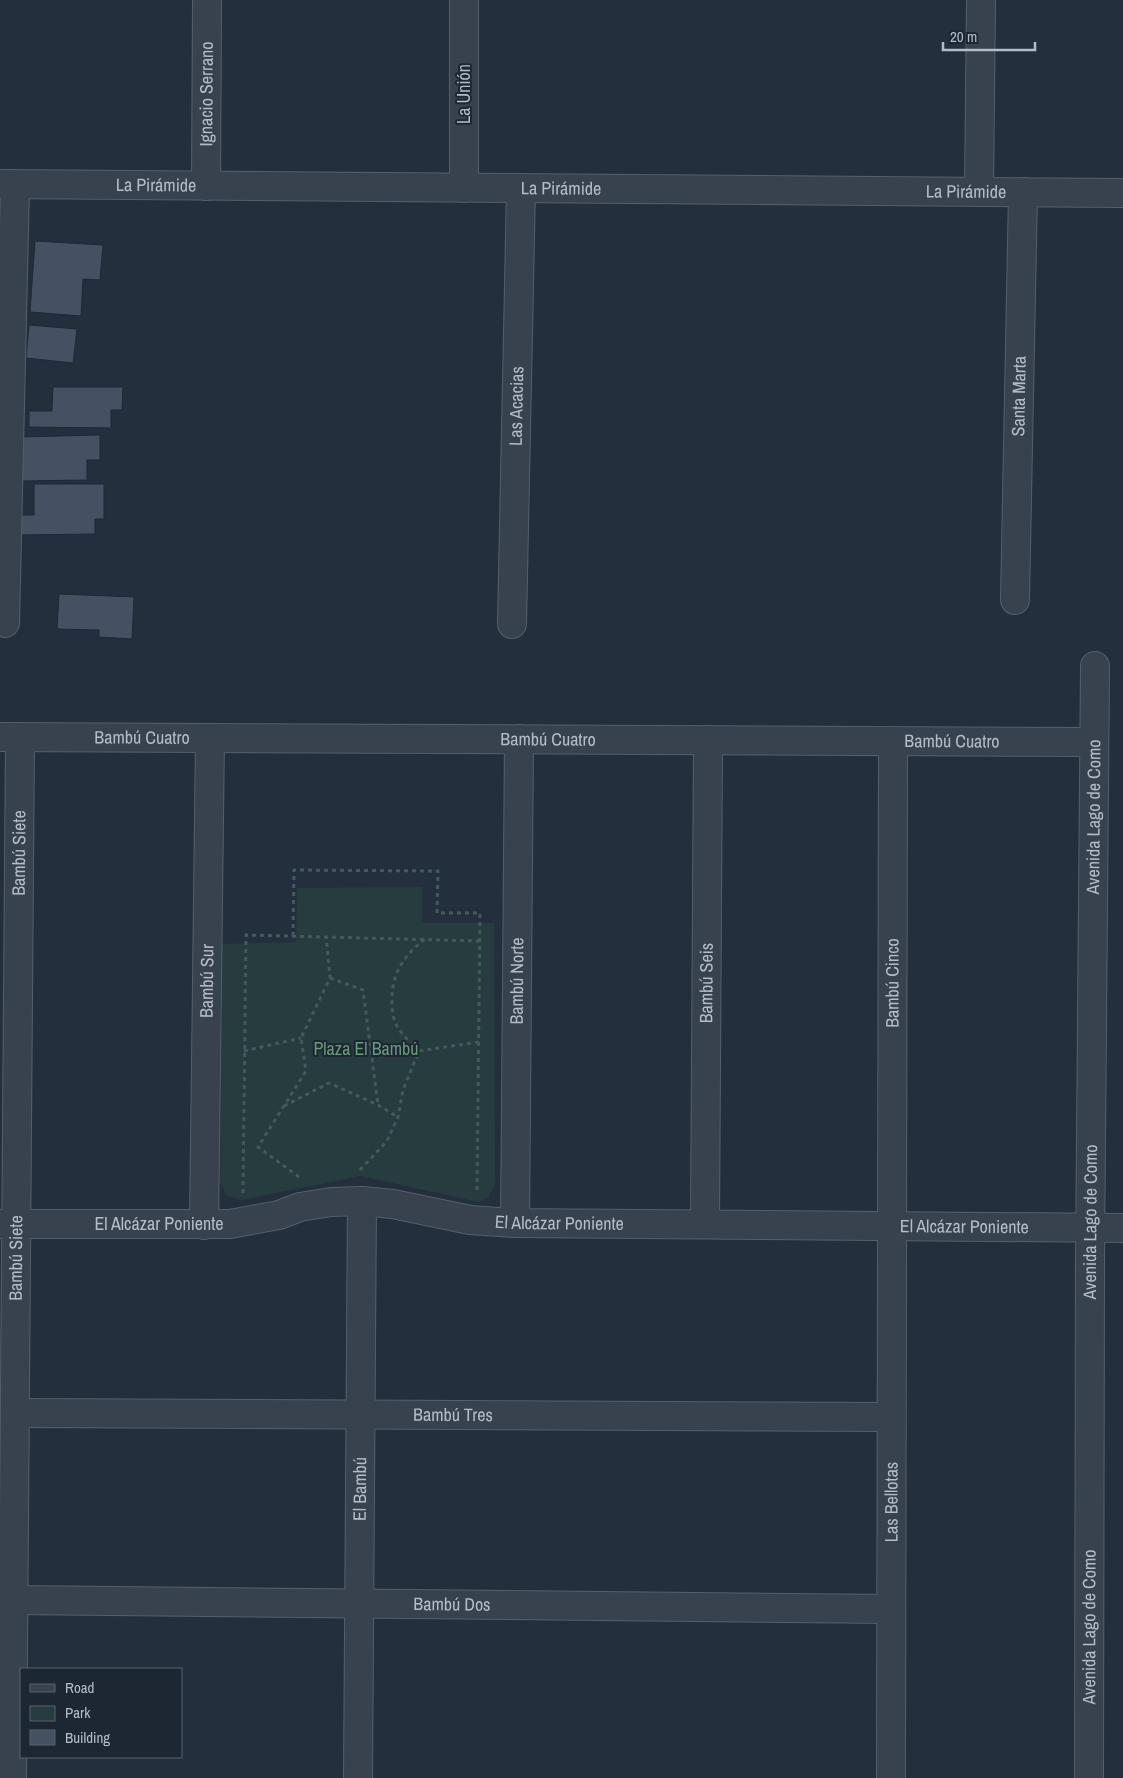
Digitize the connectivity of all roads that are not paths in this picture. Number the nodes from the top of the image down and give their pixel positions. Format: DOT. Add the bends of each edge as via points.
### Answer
graph roads {
  1 [pos="208,0"];
  2 [pos="464,0"];
  3 [pos="981,0"];
  4 [pos="8,184"];
  5 [pos="206,186"];
  6 [pos="464,188"];
  7 [pos="521,188"];
  8 [pos="979,192"];
  9 [pos="1023,192"];
  10 [pos="1123,193"];
  11 [pos="1015,600"];
  12 [pos="5,623"];
  13 [pos="512,624"];
  14 [pos="1095,666"];
  15 [pos="10,737"];
  16 [pos="210,738"];
  17 [pos="519,739"];
  18 [pos="708,740"];
  19 [pos="893,741"];
  20 [pos="1094,742"];
  21 [pos="362,1201"];
  22 [pos="515,1223"];
  23 [pos="8,1224"];
  24 [pos="705,1224"];
  25 [pos="204,1225"];
  26 [pos="892,1226"];
  27 [pos="1090,1227"];
  28 [pos="1123,1228"];
  29 [pos="15,1413"];
  30 [pos="360,1415"];
  31 [pos="891,1417"];
  32 [pos="13,1600"];
  33 [pos="359,1604"];
  34 [pos="891,1609"];
  35 [pos="12,1778"];
  36 [pos="358,1778"];
  37 [pos="890,1778"];
  38 [pos="1090,1778"];
  1 -- 5 [label="street, Ignacio Serrano"];
  2 -- 6 [label="street, La Unión"];
  3 -- 8 [label="street"];
  4 -- 5 [label="street, La Pirámide"];
  4 -- 12 [label="street"];
  5 -- 6 [label="street, La Pirámide"];
  6 -- 7 [label="street, La Pirámide"];
  7 -- 8 [label="street, La Pirámide"];
  7 -- 13 [label="street, Las Acacias"];
  8 -- 9 [label="street, La Pirámide"];
  9 -- 10 [label="street, La Pirámide"];
  9 -- 11 [label="street, Santa Marta"];
  14 -- 20 [label="street, Avenida Lago de Como"];
  15 -- 16 [label="street, Bambú Cuatro"];
  15 -- 23 [label="street, Bambú Siete"];
  16 -- 17 [label="street, Bambú Cuatro"];
  16 -- 25 [label="street, Bambú Sur"];
  17 -- 18 [label="street, Bambú Cuatro"];
  17 -- 22 [label="street, Bambú Norte"];
  18 -- 19 [label="street, Bambú Cuatro"];
  18 -- 24 [label="street, Bambú Seis"];
  19 -- 20 [label="street, Bambú Cuatro"];
  19 -- 26 [label="street, Bambú Cinco"];
  20 -- 27 [label="street, Avenida Lago de Como"];
  21 -- 22 [label="street, El Alcázar Poniente" via="470,1220"];
  21 -- 25 [label="street, El Alcázar Poniente" via="331,1202 256,1220"];
  21 -- 30 [label="street, El Bambú"];
  22 -- 24 [label="street, El Alcázar Poniente"];
  23 -- 25 [label="street, El Alcázar Poniente"];
  23 -- 29 [label="street, Bambú Siete"];
  24 -- 26 [label="street, El Alcázar Poniente"];
  26 -- 27 [label="street, El Alcázar Poniente"];
  26 -- 31 [label="street, Las Bellotas"];
  27 -- 28 [label="street, El Alcázar Poniente"];
  27 -- 38 [label="street, Avenida Lago de Como"];
  29 -- 30 [label="street, Bambú Tres"];
  29 -- 32 [label="street, Bambú Siete"];
  30 -- 31 [label="street, Bambú Tres"];
  30 -- 33 [label="street, El Bambú"];
  31 -- 34 [label="street, Las Bellotas"];
  32 -- 33 [label="street, Bambú Dos"];
  32 -- 35 [label="street, Bambú Siete"];
  33 -- 34 [label="street, Bambú Dos"];
  33 -- 36 [label="street, El Bambú"];
  34 -- 37 [label="street, Las Bellotas"];
}
